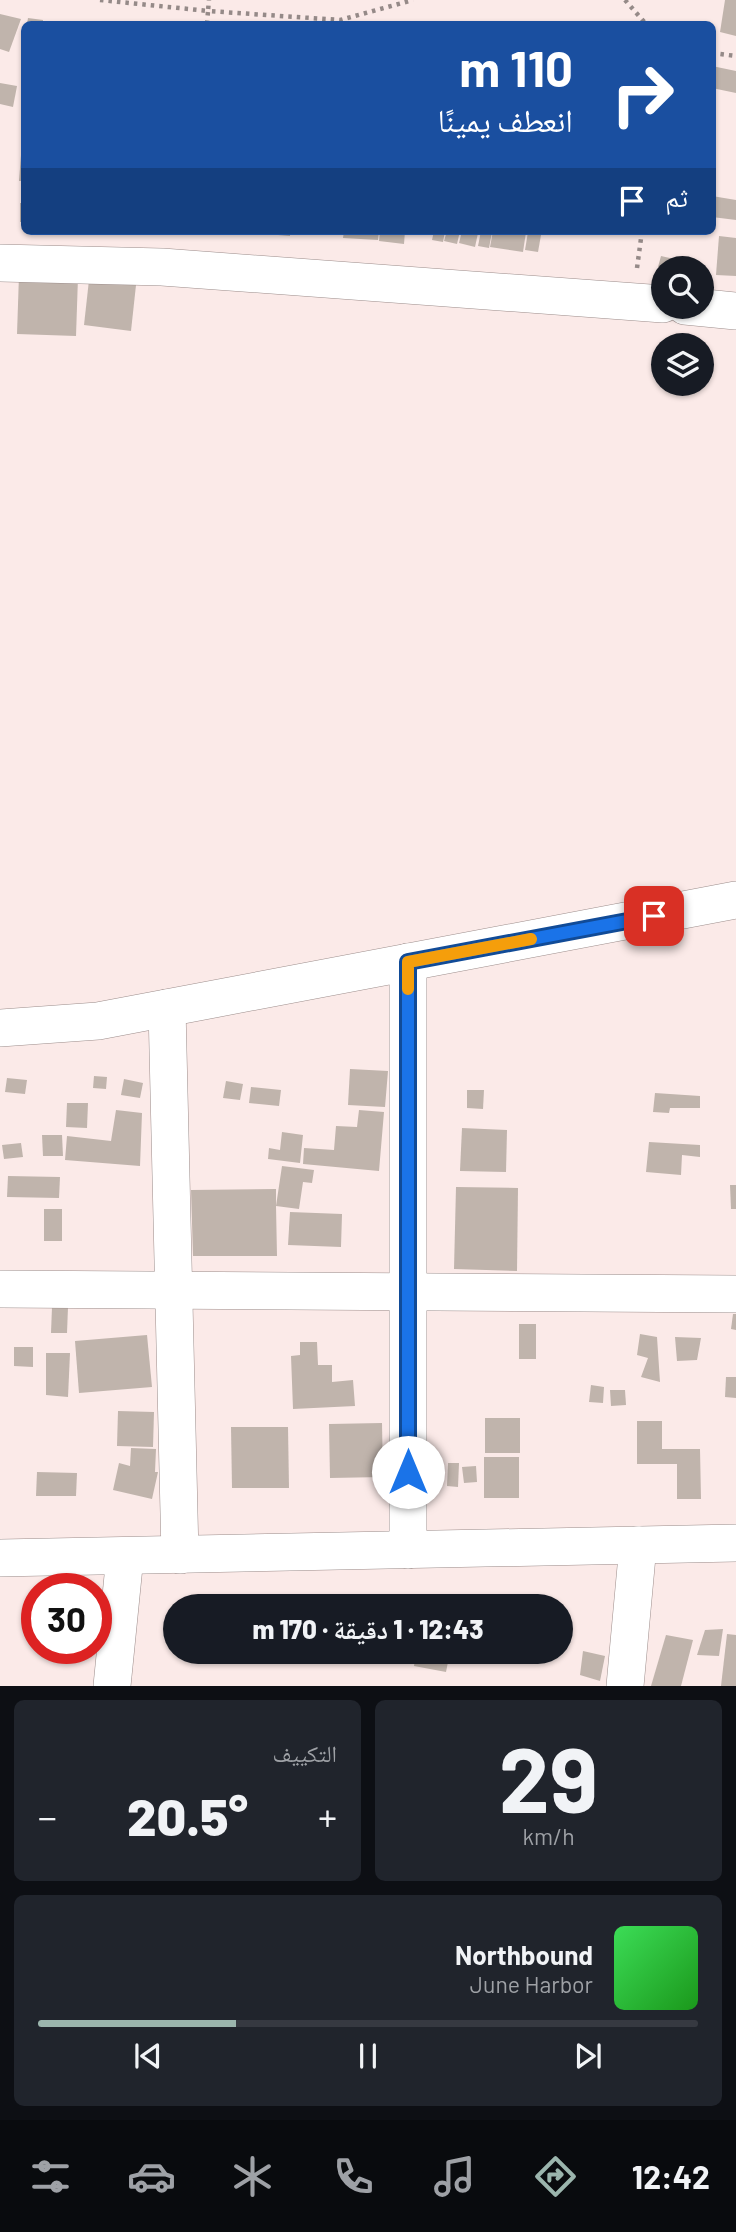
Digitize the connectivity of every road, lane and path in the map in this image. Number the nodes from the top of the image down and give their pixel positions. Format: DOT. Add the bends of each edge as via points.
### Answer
graph roads {
  1 [pos="100,0"];
  2 [pos="209,0"];
  3 [pos="412,0"];
  4 [pos="625,0"];
  5 [pos="208,11"];
  6 [pos="207,21"];
  7 [pos="643,21"];
  8 [pos="716,54"];
  9 [pos="736,56"];
  10 [pos="0,263"];
  11 [pos="651,303"];
  12 [pos="714,309"];
  13 [pos="736,311"];
  14 [pos="736,900"];
  15 [pos="408,962"];
  16 [pos="167,1008"];
  17 [pos="0,1028"];
  18 [pos="0,1289"];
  19 [pos="174,1290"];
  20 [pos="407,1292"];
  21 [pos="736,1294"];
  22 [pos="736,1543"];
  23 [pos="638,1545"];
  24 [pos="408,1550"];
  25 [pos="180,1555"];
  26 [pos="125,1556"];
  27 [pos="0,1558"];
  28 [pos="112,1686"];
  29 [pos="625,1686"];
  1 -- 5 [label="path"];
  2 -- 5 [label="path"];
  3 -- 5 [label="path" via="340,20"];
  4 -- 7 [label="path"];
  5 -- 6 [label="path"];
  8 -- 9 [label="path"];
  10 -- 11 [label="street" via="162,267"];
  12 -- 13 [label="street"];
  14 -- 15 [label="street"];
  15 -- 16 [label="street"];
  15 -- 20 [label="street"];
  16 -- 17 [label="street" via="98,1021"];
  16 -- 19 [label="street"];
  18 -- 19 [label="street"];
  19 -- 20 [label="street"];
  19 -- 25 [label="street"];
  20 -- 21 [label="street"];
  20 -- 24 [label="street"];
  22 -- 23 [label="street"];
  23 -- 24 [label="street"];
  23 -- 29 [label="street"];
  24 -- 25 [label="street"];
  25 -- 26 [label="street"];
  26 -- 27 [label="street"];
  26 -- 28 [label="street"];
}
